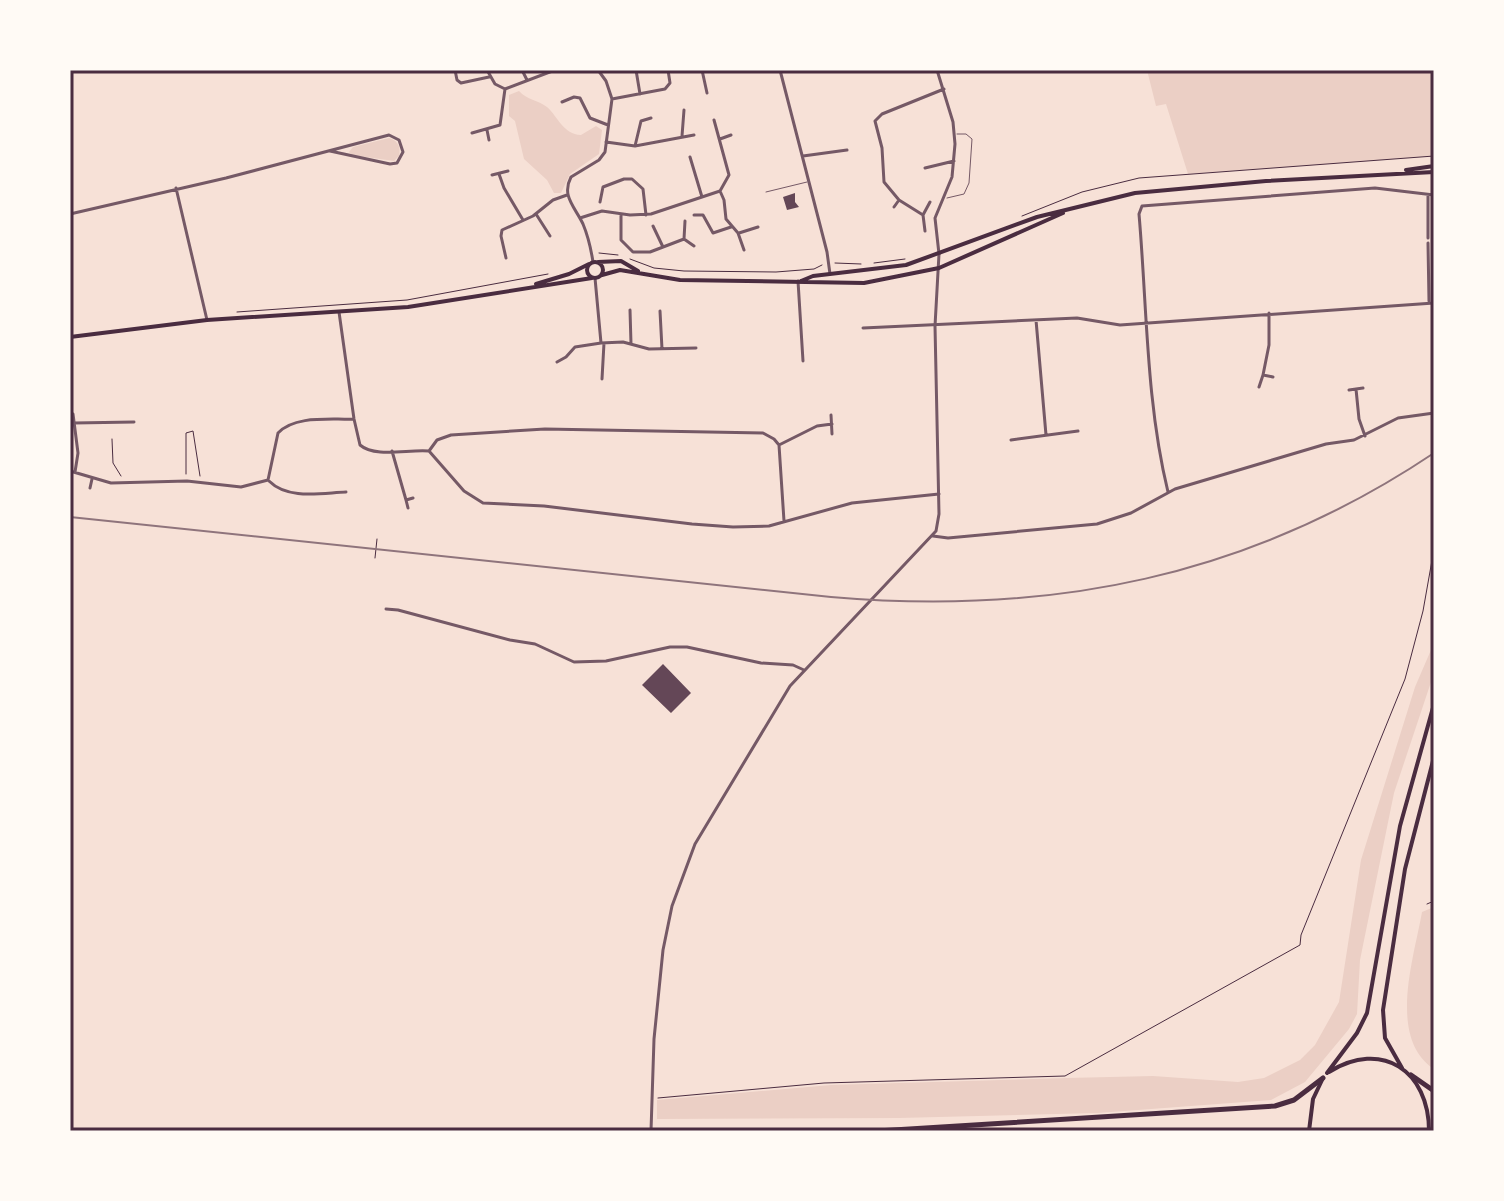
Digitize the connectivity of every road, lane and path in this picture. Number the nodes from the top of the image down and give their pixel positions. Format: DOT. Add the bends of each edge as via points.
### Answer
graph roads {
  1 [pos="455,70"];
  2 [pos="487,70"];
  3 [pos="522,70"];
  4 [pos="555,70"];
  5 [pos="598,70"];
  6 [pos="636,70"];
  7 [pos="668,70"];
  8 [pos="702,70"];
  9 [pos="780,70"];
  10 [pos="937,70"];
  11 [pos="489,77"];
  12 [pos="527,80"];
  13 [pos="461,83"];
  14 [pos="505,89"];
  15 [pos="944,89"];
  16 [pos="460,90"];
  17 [pos="707,93"];
  18 [pos="640,94"];
  19 [pos="612,99"];
  20 [pos="562,102"];
  21 [pos="684,110"];
  22 [pos="651,118"];
  23 [pos="714,120"];
  24 [pos="608,125"];
  25 [pos="487,130"];
  26 [pos="472,133"];
  27 [pos="955,134"];
  28 [pos="694,135"];
  29 [pos="731,135"];
  30 [pos="682,136"];
  31 [pos="718,139"];
  32 [pos="489,140"];
  33 [pos="606,142"];
  34 [pos="635,146"];
  35 [pos="847,150"];
  36 [pos="330,151"];
  37 [pos="803,156"];
  38 [pos="1434,156"];
  39 [pos="690,157"];
  40 [pos="954,161"];
  41 [pos="1434,166"];
  42 [pos="925,168"];
  43 [pos="508,171"];
  44 [pos="626,172"];
  45 [pos="1434,172"];
  46 [pos="1387,173"];
  47 [pos="499,174"];
  48 [pos="492,175"];
  49 [pos="627,179"];
  50 [pos="809,181"];
  51 [pos="1111,185"];
  52 [pos="176,188"];
  53 [pos="720,191"];
  54 [pos="766,192"];
  55 [pos="567,195"];
  56 [pos="1428,195"];
  57 [pos="1434,195"];
  58 [pos="702,197"];
  59 [pos="943,198"];
  60 [pos="899,200"];
  61 [pos="600,202"];
  62 [pos="930,202"];
  63 [pos="894,207"];
  64 [pos="1076,207"];
  65 [pos="70,214"];
  66 [pos="536,214"];
  67 [pos="621,214"];
  68 [pos="646,215"];
  69 [pos="694,215"];
  70 [pos="923,215"];
  71 [pos="580,218"];
  72 [pos="523,220"];
  73 [pos="685,221"];
  74 [pos="653,226"];
  75 [pos="545,227"];
  76 [pos="731,227"];
  77 [pos="758,227"];
  78 [pos="540,231"];
  79 [pos="925,231"];
  80 [pos="738,233"];
  81 [pos="550,236"];
  82 [pos="684,239"];
  83 [pos="694,246"];
  84 [pos="663,247"];
  85 [pos="744,250"];
  86 [pos="939,254"];
  87 [pos="506,258"];
  88 [pos="908,259"];
  89 [pos="593,263"];
  90 [pos="829,264"];
  91 [pos="939,268"];
  92 [pos="640,272"];
  93 [pos="776,272"];
  94 [pos="830,274"];
  95 [pos="602,275"];
  96 [pos="594,278"];
  97 [pos="800,281"];
  98 [pos="534,285"];
  99 [pos="451,293"];
  100 [pos="1431,302"];
  101 [pos="630,310"];
  102 [pos="660,311"];
  103 [pos="234,312"];
  104 [pos="339,312"];
  105 [pos="1269,313"];
  106 [pos="207,320"];
  107 [pos="1036,320"];
  108 [pos="1148,323"];
  109 [pos="935,326"];
  110 [pos="863,328"];
  111 [pos="70,337"];
  112 [pos="603,343"];
  113 [pos="631,344"];
  114 [pos="696,348"];
  115 [pos="662,349"];
  116 [pos="803,361"];
  117 [pos="557,362"];
  118 [pos="1263,375"];
  119 [pos="1273,377"];
  120 [pos="602,379"];
  121 [pos="1259,387"];
  122 [pos="1363,388"];
  123 [pos="1356,389"];
  124 [pos="1349,390"];
  125 [pos="1434,413"];
  126 [pos="73,414"];
  127 [pos="831,415"];
  128 [pos="354,419"];
  129 [pos="134,422"];
  130 [pos="74,423"];
  131 [pos="832,424"];
  132 [pos="1078,431"];
  133 [pos="832,434"];
  134 [pos="1046,435"];
  135 [pos="1366,437"];
  136 [pos="112,439"];
  137 [pos="1011,440"];
  138 [pos="779,445"];
  139 [pos="392,451"];
  140 [pos="429,451"];
  141 [pos="73,472"];
  142 [pos="92,479"];
  143 [pos="268,480"];
  144 [pos="187,481"];
  145 [pos="125,482"];
  146 [pos="201,483"];
  147 [pos="90,488"];
  148 [pos="346,492"];
  149 [pos="1168,492"];
  150 [pos="939,494"];
  151 [pos="413,498"];
  152 [pos="406,500"];
  153 [pos="408,508"];
  154 [pos="784,522"];
  155 [pos="933,536"];
  156 [pos="377,539"];
  157 [pos="1434,549"];
  158 [pos="375,558"];
  159 [pos="386,609"];
  160 [pos="804,670"];
  161 [pos="1433,708"];
  162 [pos="1434,757"];
  163 [pos="1434,901"];
  164 [pos="1427,904"];
  165 [pos="1402,1068"];
  166 [pos="1411,1075"];
  167 [pos="1325,1076"];
  168 [pos="1434,1091"];
  169 [pos="651,1098"];
  170 [pos="651,1131"];
  171 [pos="877,1131"];
  172 [pos="1309,1131"];
  173 [pos="1429,1131"];
  1 -- 13 [label="street"];
  2 -- 11 [label="street"];
  3 -- 12 [label="street"];
  4 -- 12 [label="street"];
  5 -- 19 [label="street"];
  6 -- 18 [label="street"];
  7 -- 18 [label="street" via="668,87"];
  8 -- 17 [label="street"];
  9 -- 37 [label="street"];
  10 -- 15 [label="street"];
  11 -- 13 [label="street"];
  11 -- 14 [label="street"];
  12 -- 14 [label="street"];
  13 -- 16 [label="street"];
  14 -- 25 [label="street" via="501,123"];
  15 -- 27 [label="street"];
  15 -- 60 [label="street" via="875,121 884,182"];
  18 -- 19 [label="street"];
  19 -- 24 [label="street"];
  20 -- 24 [label="street" via="580,98 590,118"];
  21 -- 30 [label="street"];
  22 -- 34 [label="street" via="641,121"];
  23 -- 31 [label="street"];
  24 -- 33 [label="street"];
  25 -- 26 [label="street"];
  25 -- 32 [label="street"];
  27 -- 40 [label="street"];
  27 -- 59 [label="lane" via="972,139 969,183 964,194"];
  28 -- 30 [label="street"];
  29 -- 31 [label="street"];
  30 -- 34 [label="street"];
  31 -- 53 [label="street" via="729,175"];
  33 -- 34 [label="street"];
  33 -- 55 [label="street" via="599,160 571,177"];
  35 -- 37 [label="street"];
  36 -- 36 [label="street" via="389,135 399,140 403,152 397,163 390,164"];
  36 -- 52 [label="street"];
  37 -- 50 [label="street"];
  38 -- 51 [label="path" via="1139,178"];
  39 -- 58 [label="street"];
  40 -- 42 [label="street"];
  40 -- 59 [label="street"];
  41 -- 46 [label="main road"];
  43 -- 47 [label="street"];
  44 -- 49 [label="street"];
  45 -- 46 [label="main road"];
  46 -- 64 [label="main road" via="1167,189"];
  47 -- 48 [label="street"];
  47 -- 72 [label="street"];
  49 -- 61 [label="street" via="603,187"];
  49 -- 68 [label="street" via="643,189"];
  50 -- 54 [label="lane"];
  50 -- 90 [label="street"];
  52 -- 65 [label="street"];
  52 -- 106 [label="street"];
  53 -- 58 [label="street"];
  53 -- 76 [label="street"];
  55 -- 66 [label="street"];
  55 -- 71 [label="street"];
  56 -- 57 [label="street"];
  56 -- 100 [label="street"];
  56 -- 108 [label="street" via="1375,188 1146,205 1139,214"];
  58 -- 68 [label="street"];
  59 -- 86 [label="street" via="935,218"];
  60 -- 63 [label="street"];
  60 -- 70 [label="street"];
  62 -- 70 [label="street"];
  64 -- 86 [label="main road"];
  64 -- 91 [label="main road"];
  66 -- 72 [label="street"];
  66 -- 75 [label="street"];
  67 -- 68 [label="street"];
  67 -- 71 [label="street" via="602,211"];
  67 -- 84 [label="street" via="621,240 630,250 641,254"];
  69 -- 76 [label="street" via="703,215 713,233"];
  70 -- 79 [label="street"];
  71 -- 89 [label="street"];
  72 -- 87 [label="street" via="501,233"];
  73 -- 82 [label="street"];
  74 -- 84 [label="street"];
  75 -- 78 [label="street"];
  75 -- 81 [label="street"];
  76 -- 80 [label="street"];
  77 -- 80 [label="street"];
  80 -- 85 [label="street"];
  82 -- 83 [label="street"];
  82 -- 84 [label="street"];
  86 -- 91 [label="street"];
  86 -- 94 [label="main road" via="899,267"];
  88 -- 90 [label="path"];
  89 -- 92 [label="main road" via="626,262"];
  89 -- 95 [label="main road" via="603,267"];
  89 -- 96 [label="main road" via="587,272"];
  89 -- 98 [label="main road"];
  90 -- 93 [label="path"];
  90 -- 94 [label="street"];
  91 -- 97 [label="main road" via="864,283"];
  91 -- 109 [label="street"];
  92 -- 95 [label="main road"];
  92 -- 97 [label="main road" via="670,279"];
  94 -- 97 [label="main road"];
  95 -- 96 [label="main road"];
  96 -- 98 [label="main road"];
  96 -- 112 [label="street"];
  97 -- 116 [label="street"];
  98 -- 104 [label="main road" via="428,305"];
  99 -- 103 [label="path"];
  100 -- 105 [label="street"];
  101 -- 113 [label="street"];
  102 -- 115 [label="street"];
  104 -- 106 [label="main road"];
  104 -- 128 [label="street"];
  105 -- 108 [label="street"];
  105 -- 118 [label="street"];
  106 -- 111 [label="main road"];
  107 -- 108 [label="street"];
  107 -- 109 [label="street"];
  107 -- 134 [label="street"];
  108 -- 149 [label="street" via="1158,443"];
  109 -- 110 [label="street"];
  109 -- 150 [label="street"];
  112 -- 113 [label="street"];
  112 -- 117 [label="street" via="575,347"];
  112 -- 120 [label="street"];
  113 -- 115 [label="street"];
  114 -- 115 [label="street"];
  118 -- 119 [label="street"];
  118 -- 121 [label="street"];
  122 -- 123 [label="street"];
  123 -- 124 [label="street"];
  123 -- 135 [label="street"];
  125 -- 135 [label="street" via="1398,418"];
  126 -- 130 [label="street"];
  127 -- 131 [label="street"];
  128 -- 139 [label="street" via="362,448"];
  128 -- 143 [label="street" via="282,428"];
  129 -- 130 [label="street"];
  130 -- 141 [label="street" via="78,453"];
  131 -- 133 [label="street"];
  131 -- 138 [label="street"];
  132 -- 134 [label="street"];
  134 -- 137 [label="street"];
  135 -- 149 [label="street"];
  136 -- 145 [label="path" via="113,463"];
  138 -- 140 [label="street" via="763,433 545,429 451,435 437,440"];
  138 -- 154 [label="street"];
  139 -- 140 [label="street"];
  139 -- 152 [label="street"];
  140 -- 154 [label="street" via="464,491 483,503 733,527"];
  141 -- 142 [label="street"];
  142 -- 145 [label="street"];
  142 -- 147 [label="street"];
  143 -- 146 [label="street" via="241,487"];
  143 -- 148 [label="street" via="298,494"];
  144 -- 145 [label="street"];
  144 -- 146 [label="street"];
  144 -- 146 [label="path" via="186,433 193,431"];
  149 -- 155 [label="street" via="1097,524"];
  150 -- 154 [label="street" via="852,503"];
  150 -- 155 [label="street"];
  151 -- 152 [label="street"];
  152 -- 153 [label="street"];
  155 -- 160 [label="street"];
  156 -- 158 [label="path"];
  157 -- 169 [label="path" via="1405,679 1300,945 1065,1076 824,1083"];
  159 -- 160 [label="street" via="535,644 574,662 687,647"];
  160 -- 169 [label="street" via="759,733 695,844 682,877 663,950"];
  161 -- 167 [label="main road" via="1400,826 1367,1013"];
  162 -- 165 [label="main road" via="1405,869 1383,1010 1385,1038"];
  163 -- 164 [label="path"];
  165 -- 166 [label="main road"];
  165 -- 167 [label="main road" via="1362,1059"];
  166 -- 168 [label="highway"];
  166 -- 173 [label="main road" via="1426,1102"];
  167 -- 171 [label="highway" via="1294,1100 1275,1106"];
  167 -- 172 [label="main road" via="1313,1099"];
  169 -- 170 [label="street"];
}
